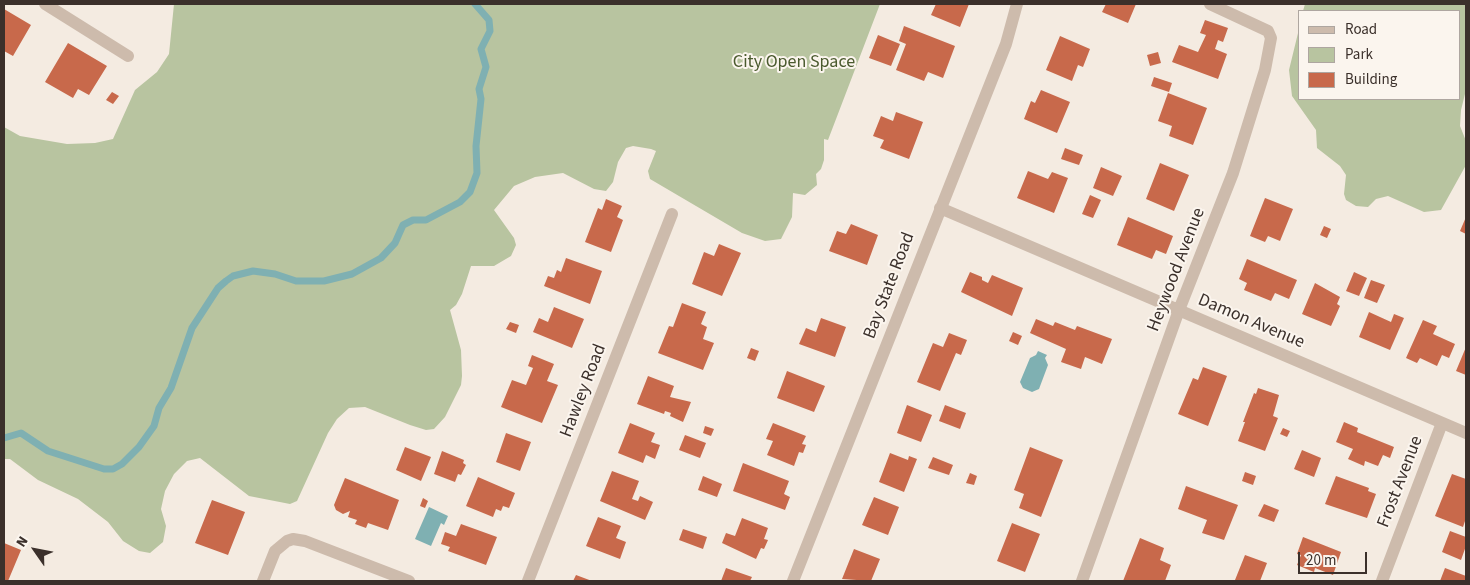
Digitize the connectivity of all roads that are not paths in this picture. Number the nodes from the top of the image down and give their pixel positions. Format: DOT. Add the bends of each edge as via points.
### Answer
graph roads {
  1 [pos="45,4"];
  2 [pos="1017,4"];
  3 [pos="1210,4"];
  4 [pos="128,56"];
  5 [pos="940,208"];
  6 [pos="672,214"];
  7 [pos="1179,310"];
  8 [pos="1442,423"];
  9 [pos="1466,433"];
  10 [pos="263,581"];
  11 [pos="409,581"];
  12 [pos="528,581"];
  13 [pos="793,581"];
  14 [pos="1082,581"];
  15 [pos="1382,581"];
  1 -- 4 [label="street"];
  2 -- 5 [label="street, Bay State Road" via="1006,44"];
  3 -- 7 [label="street, Heywood Avenue" via="1267,30 1271,38 1260,89 1242,145"];
  5 -- 7 [label="street, Damon Avenue"];
  5 -- 13 [label="street, Bay State Road"];
  6 -- 12 [label="street, Hawley Road"];
  7 -- 8 [label="street, Damon Avenue"];
  7 -- 14 [label="street, Heywood Avenue"];
  8 -- 9 [label="street, Damon Avenue"];
  8 -- 15 [label="street, Frost Avenue"];
  10 -- 11 [label="street" via="276,551 287,541 305,541"];
}
